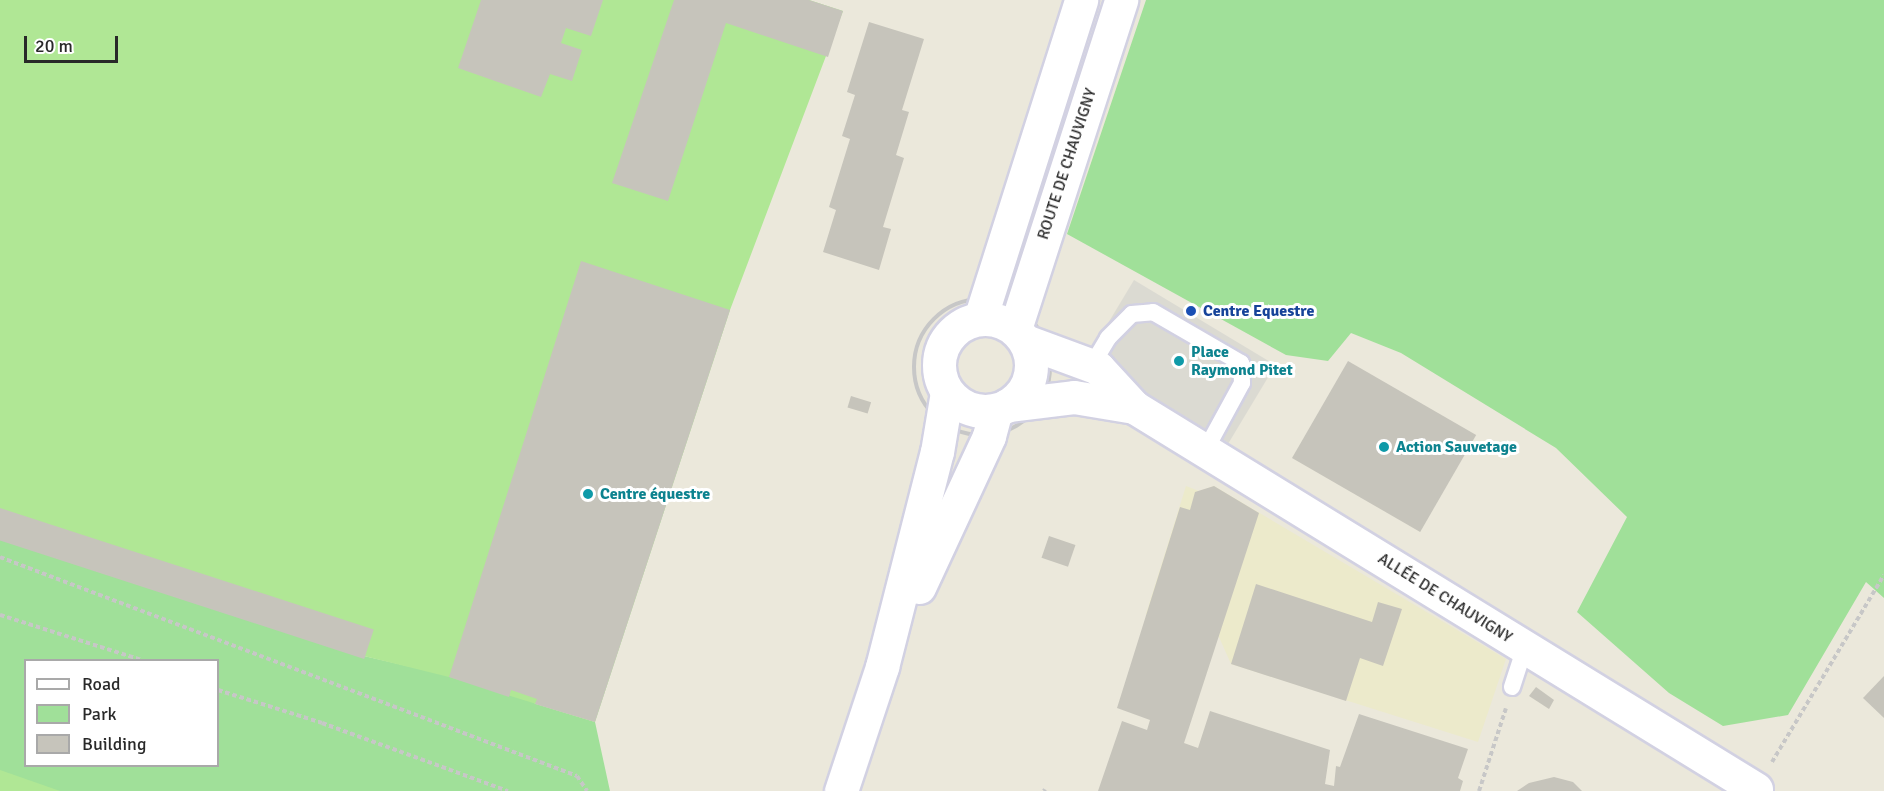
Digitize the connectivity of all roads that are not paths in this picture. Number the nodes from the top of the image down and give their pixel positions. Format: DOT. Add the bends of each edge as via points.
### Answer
graph roads {
  1 [pos="1081,0"];
  2 [pos="1121,0"];
  3 [pos="983,309"];
  4 [pos="1028,332"];
  5 [pos="1092,365"];
  6 [pos="944,407"];
  7 [pos="1134,408"];
  8 [pos="998,417"];
  9 [pos="1205,451"];
  10 [pos="1525,647"];
  11 [pos="882,668"];
  12 [pos="1512,687"];
  13 [pos="1758,790"];
  14 [pos="841,791"];
  1 -- 3 [label="main road"];
  2 -- 4 [label="main road, ROUTE DE CHAUVIGNY"];
  3 -- 4 [label="main road"];
  3 -- 6 [label="main road" via="942,348 939,369"];
  4 -- 5 [label="main road, ALLÉE DE CHAUVIGNY"];
  4 -- 8 [label="main road" via="1030,377 1022,393"];
  5 -- 7 [label="main road, ALLÉE DE CHAUVIGNY"];
  5 -- 9 [label="lane" via="1108,338 1132,314 1153,312 1241,363 1242,383"];
  6 -- 8 [label="main road"];
  6 -- 11 [label="main road"];
  7 -- 8 [label="main road, ALLÉE DE CHAUVIGNY" via="1096,398 1042,402"];
  7 -- 9 [label="main road, ALLÉE DE CHAUVIGNY"];
  8 -- 11 [label="main road"];
  9 -- 10 [label="main road, ALLÉE DE CHAUVIGNY"];
  10 -- 12 [label="lane"];
  10 -- 13 [label="main road, ALLÉE DE CHAUVIGNY"];
  11 -- 14 [label="main road"];
}
